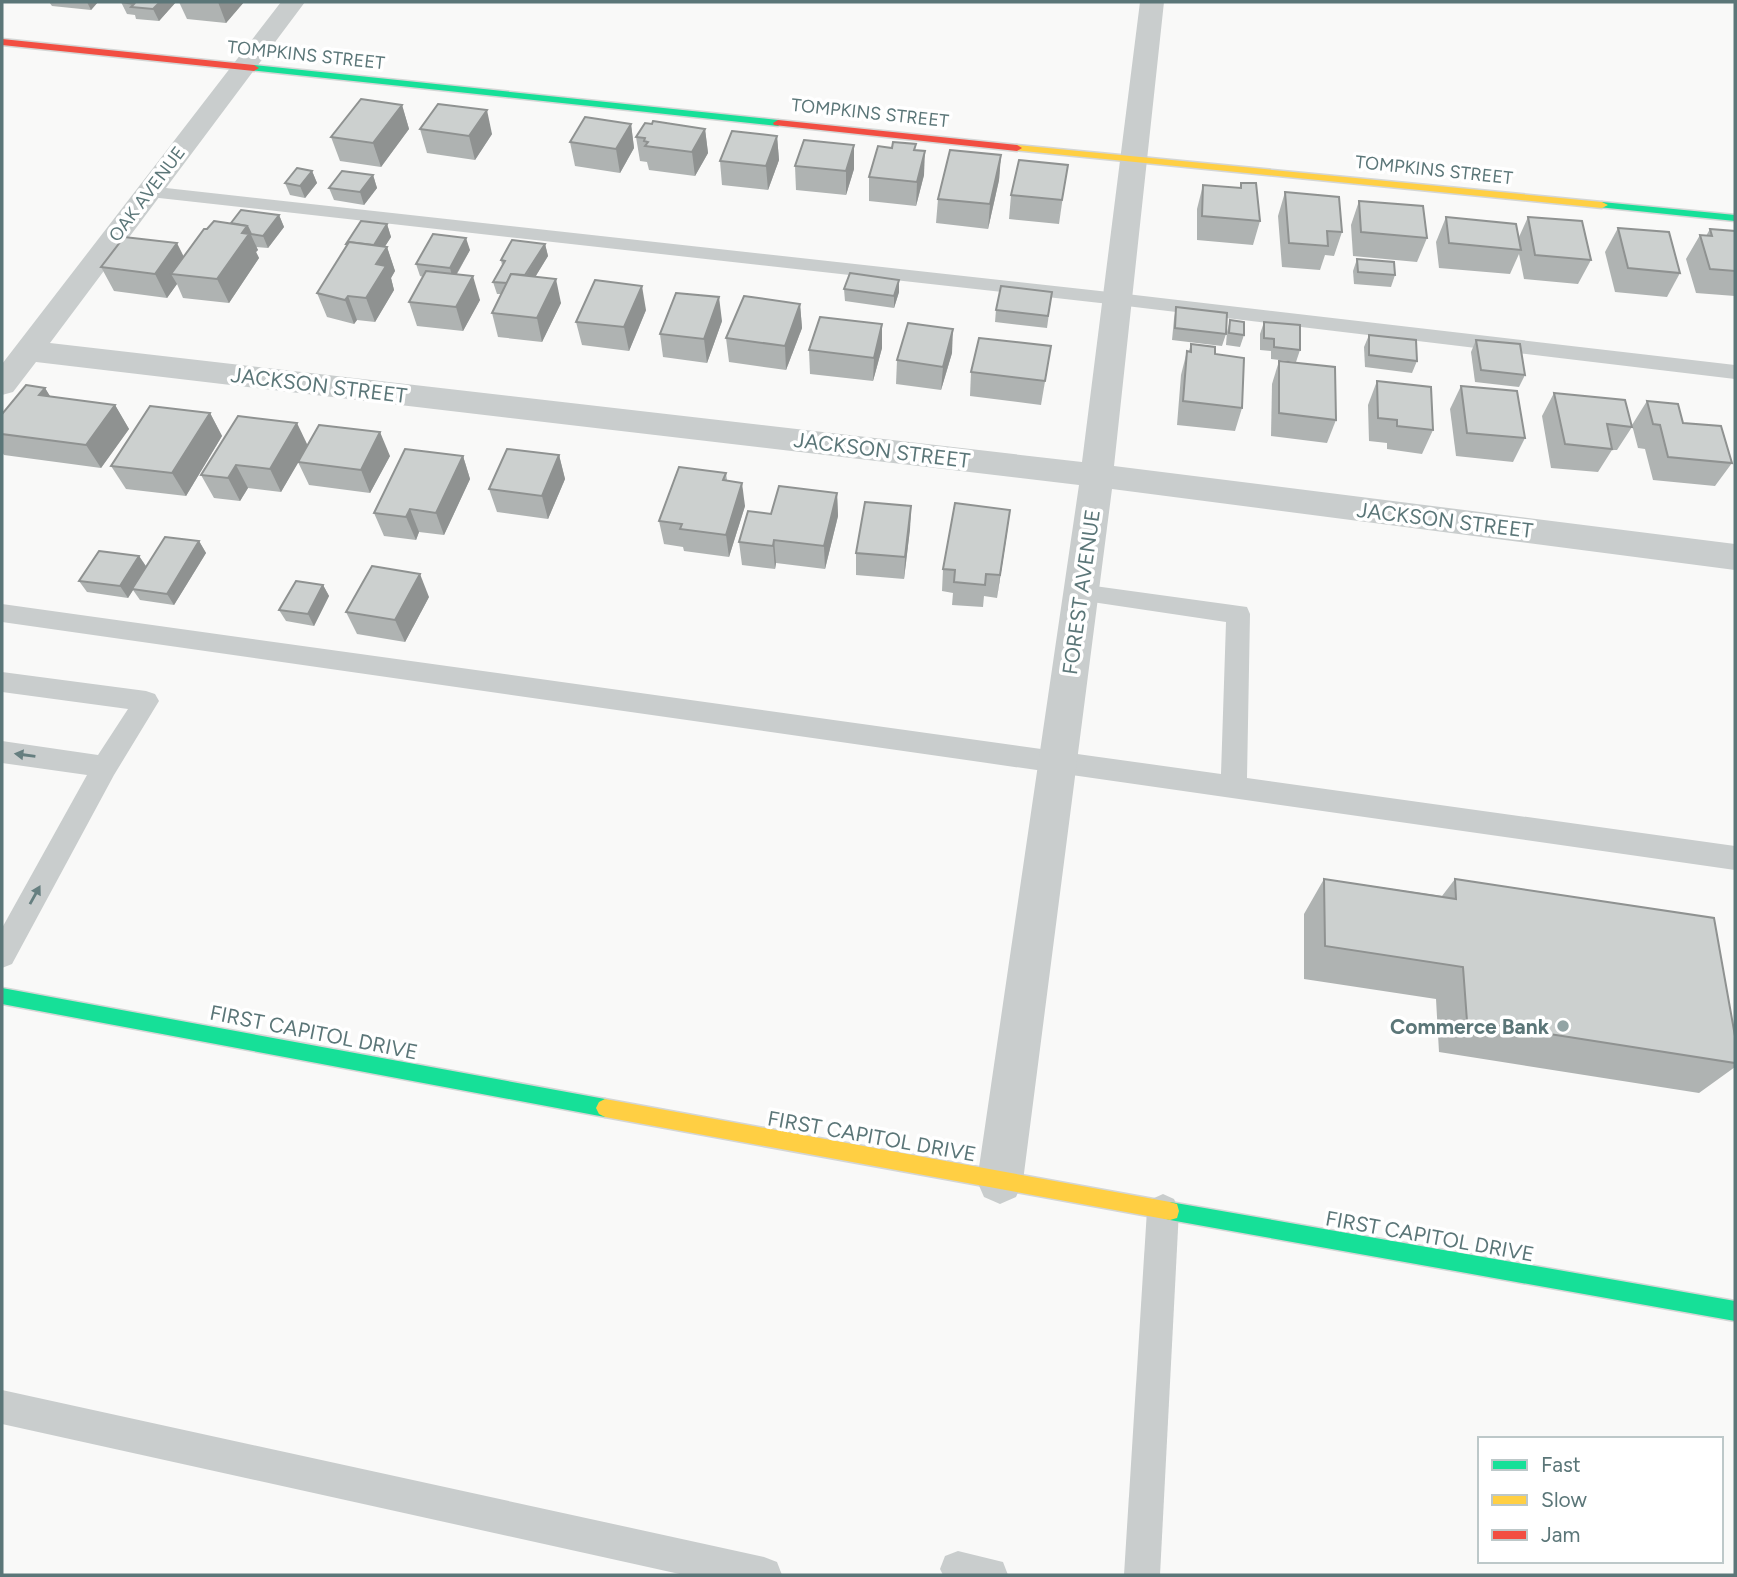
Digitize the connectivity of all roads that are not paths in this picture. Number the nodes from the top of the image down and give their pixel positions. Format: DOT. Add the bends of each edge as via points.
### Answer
graph roads {
  1 [pos="293,2"];
  2 [pos="1152,2"];
  3 [pos="2,42"];
  4 [pos="242,68"];
  5 [pos="1135,160"];
  6 [pos="148,192"];
  7 [pos="1735,218"];
  8 [pos="1118,299"];
  9 [pos="29,351"];
  10 [pos="1735,372"];
  11 [pos="2,386"];
  12 [pos="1097,475"];
  13 [pos="1735,557"];
  14 [pos="1080,593"];
  15 [pos="2,613"];
  16 [pos="2,682"];
  17 [pos="2,752"];
  18 [pos="1058,763"];
  19 [pos="105,767"];
  20 [pos="1234,787"];
  21 [pos="1735,858"];
  22 [pos="2,955"];
  23 [pos="2,996"];
  24 [pos="1000,1181"];
  25 [pos="1163,1210"];
  26 [pos="1735,1311"];
  27 [pos="2,1407"];
  28 [pos="764,1575"];
  29 [pos="1142,1575"];
  1 -- 4 [label="street, OAK AVENUE"];
  2 -- 5 [label="street, FOREST AVENUE"];
  3 -- 4 [label="street, TOMPKINS STREET"];
  4 -- 5 [label="street, TOMPKINS STREET"];
  4 -- 6 [label="street, OAK AVENUE"];
  5 -- 7 [label="street, TOMPKINS STREET"];
  5 -- 8 [label="street, FOREST AVENUE"];
  6 -- 8 [label="lane"];
  6 -- 9 [label="street, OAK AVENUE"];
  8 -- 10 [label="lane"];
  8 -- 12 [label="street, FOREST AVENUE"];
  9 -- 11 [label="street, OAK AVENUE"];
  9 -- 12 [label="street, JACKSON STREET"];
  12 -- 13 [label="street, JACKSON STREET"];
  12 -- 14 [label="street, FOREST AVENUE"];
  14 -- 18 [label="street, FOREST AVENUE"];
  14 -- 20 [label="lane" via="1238,614"];
  15 -- 18 [label="lane"];
  16 -- 19 [label="lane" via="146,701"];
  19 -- 17 [label="lane, one-way"];
  18 -- 20 [label="lane"];
  18 -- 24 [label="street, FOREST AVENUE"];
  22 -- 19 [label="lane, one-way"];
  20 -- 21 [label="lane"];
  23 -- 24 [label="street, FIRST CAPITOL DRIVE"];
  24 -- 25 [label="street, FIRST CAPITOL DRIVE"];
  25 -- 26 [label="street, FIRST CAPITOL DRIVE"];
  25 -- 29 [label="lane"];
  27 -- 28 [label="lane"];
}
